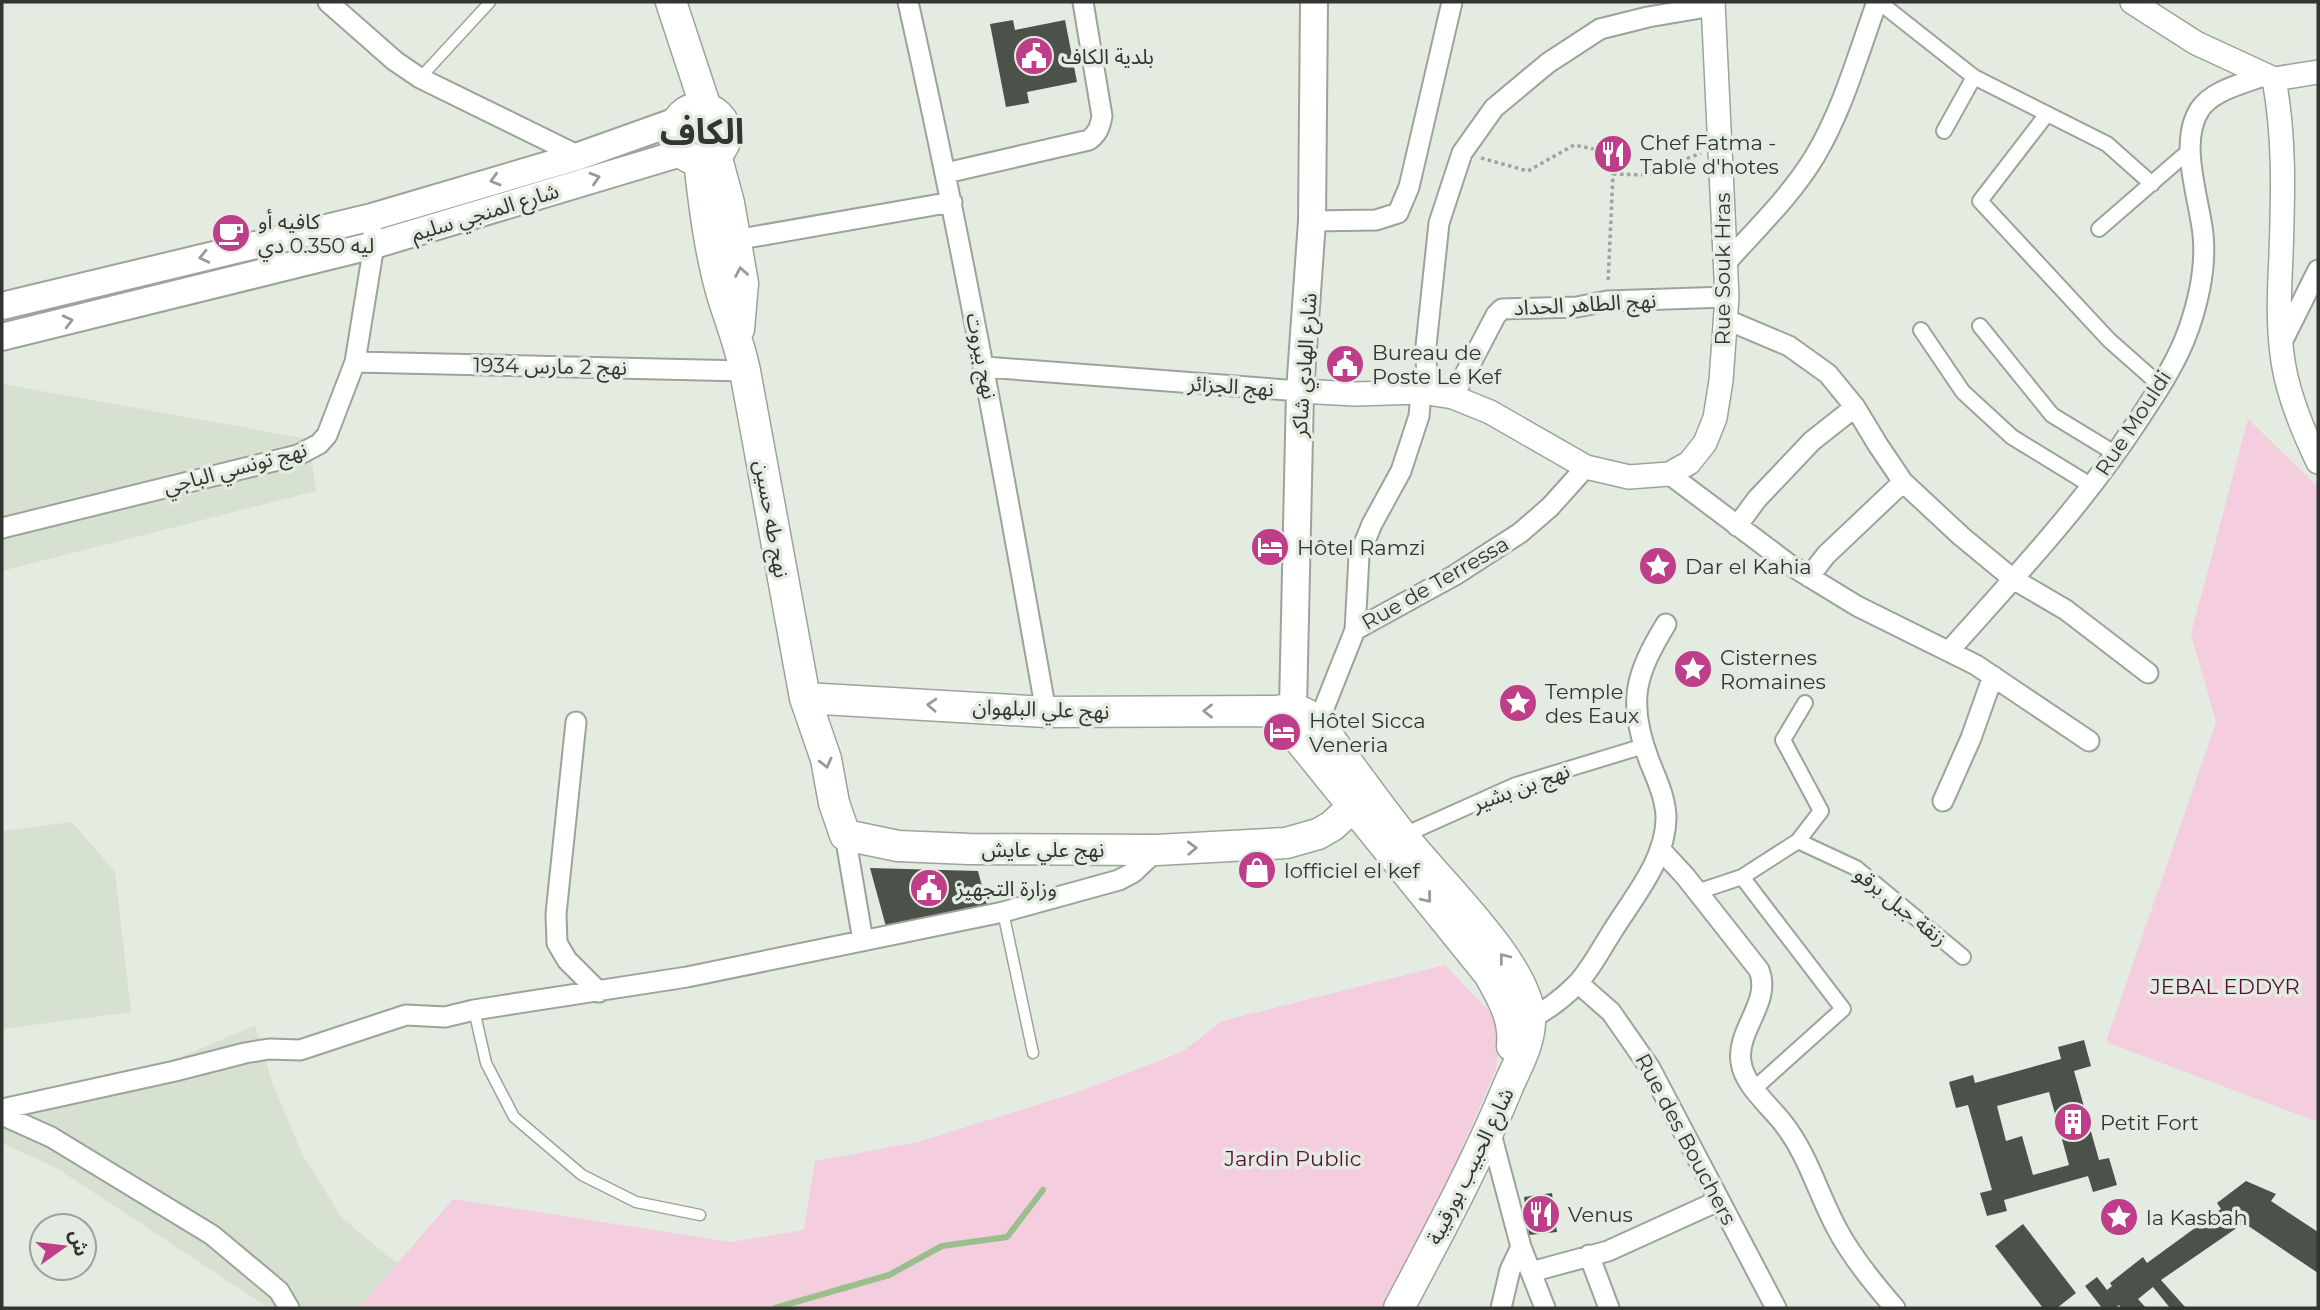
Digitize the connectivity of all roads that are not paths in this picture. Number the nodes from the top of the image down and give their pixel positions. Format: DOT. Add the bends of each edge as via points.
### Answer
graph roads {
  1 [pos="328,2"];
  2 [pos="490,2"];
  3 [pos="670,2"];
  4 [pos="908,2"];
  5 [pos="1083,2"];
  6 [pos="1314,2"];
  7 [pos="1452,2"];
  8 [pos="1878,2"];
  9 [pos="2132,2"];
  10 [pos="1713,4"];
  11 [pos="2318,72"];
  12 [pos="1973,77"];
  13 [pos="2270,77"];
  14 [pos="420,78"];
  15 [pos="689,114"];
  16 [pos="2046,114"];
  17 [pos="1944,131"];
  18 [pos="2190,150"];
  19 [pos="579,156"];
  20 [pos="699,156"];
  21 [pos="946,173"];
  22 [pos="2152,184"];
  23 [pos="952,202"];
  24 [pos="372,217"];
  25 [pos="1312,221"];
  26 [pos="2099,229"];
  27 [pos="735,240"];
  28 [pos="374,245"];
  29 [pos="1725,264"];
  30 [pos="2318,270"];
  31 [pos="2,306"];
  32 [pos="1726,308"];
  33 [pos="1980,326"];
  34 [pos="1921,330"];
  35 [pos="2,337"];
  36 [pos="738,340"];
  37 [pos="2282,342"];
  38 [pos="355,362"];
  39 [pos="985,367"];
  40 [pos="745,371"];
  41 [pos="2161,386"];
  42 [pos="1300,391"];
  43 [pos="1424,393"];
  44 [pos="1453,397"];
  45 [pos="1855,407"];
  46 [pos="2116,454"];
  47 [pos="2318,462"];
  48 [pos="1586,467"];
  49 [pos="1669,474"];
  50 [pos="1903,482"];
  51 [pos="2091,486"];
  52 [pos="1737,526"];
  53 [pos="2,528"];
  54 [pos="1810,577"];
  55 [pos="2012,579"];
  56 [pos="1666,624"];
  57 [pos="1355,630"];
  58 [pos="1950,651"];
  59 [pos="2148,673"];
  60 [pos="1993,676"];
  61 [pos="805,698"];
  62 [pos="1805,703"];
  63 [pos="1046,712"];
  64 [pos="1294,717"];
  65 [pos="576,722"];
  66 [pos="2089,741"];
  67 [pos="1644,746"];
  68 [pos="1361,799"];
  69 [pos="1943,801"];
  70 [pos="845,835"];
  71 [pos="1402,836"];
  72 [pos="1798,841"];
  73 [pos="1660,849"];
  74 [pos="1157,850"];
  75 [pos="1742,877"];
  76 [pos="1697,892"];
  77 [pos="1003,912"];
  78 [pos="863,941"];
  79 [pos="1963,957"];
  80 [pos="1578,983"];
  81 [pos="599,992"];
  82 [pos="474,1010"];
  83 [pos="1521,1022"];
  84 [pos="1033,1053"];
  85 [pos="1755,1088"];
  86 [pos="2,1109"];
  87 [pos="2,1115"];
  88 [pos="1485,1126"];
  89 [pos="1718,1201"];
  90 [pos="700,1215"];
  91 [pos="1521,1247"];
  92 [pos="1589,1255"];
  93 [pos="1531,1272"];
  94 [pos="1890,1307"];
  95 [pos="289,1308"];
  96 [pos="1388,1308"];
  97 [pos="1399,1308"];
  98 [pos="1501,1308"];
  99 [pos="1545,1308"];
  100 [pos="1609,1308"];
  101 [pos="1776,1308"];
  1 -- 14 [label="street"];
  2 -- 14 [label="lane"];
  3 -- 15 [label="main road"];
  4 -- 21 [label="street, نهج بيروت"];
  5 -- 21 [label="street" via="1102,116 1096,134 1089,140"];
  6 -- 25 [label="main road, شارع الهادي شاكر"];
  7 -- 25 [label="street" via="1409,187 1398,213 1376,220"];
  8 -- 12 [label="street"];
  8 -- 29 [label="street" via="1835,119 1813,159"];
  9 -- 13 [label="street" via="2196,43"];
  10 -- 29 [label="street, Rue Souk Hras"];
  10 -- 43 [label="street" via="1600,29 1548,63 1494,108 1462,153 1439,223"];
  11 -- 13 [label="street"];
  12 -- 16 [label="street"];
  12 -- 17 [label="street"];
  13 -- 18 [label="street, Rue Mouldi" via="2208,101 2192,125"];
  13 -- 37 [label="street" via="2281,119 2284,161"];
  14 -- 19 [label="street"];
  15 -- 19 [label="main road, شارع المنجي سليم"];
  15 -- 20 [label="main road" via="673,132 675,143"];
  15 -- 20 [label="main road" via="717,114 724,123 723,146"];
  16 -- 22 [label="street" via="2108,144"];
  16 -- 41 [label="street" via="1980,201 2109,340"];
  18 -- 22 [label="street"];
  18 -- 41 [label="street, Rue Mouldi" via="2203,236 2201,281 2189,329"];
  19 -- 24 [label="main road, شارع المنجي سليم, one-way"];
  20 -- 27 [label="main road, نهج طه حسين" via="729,203"];
  28 -- 20 [label="main road, شارع المنجي سليم, one-way"];
  20 -- 36 [label="main road, نهج طه حسين" via="723,298"];
  21 -- 23 [label="street, نهج بيروت"];
  22 -- 26 [label="street"];
  23 -- 27 [label="street"];
  23 -- 39 [label="street, نهج بيروت"];
  24 -- 28 [label="street, نهج تونسي الباجي"];
  24 -- 31 [label="main road, شارع المنجي سليم, one-way"];
  25 -- 42 [label="main road, شارع الهادي شاكر"];
  36 -- 27 [label="main road, نهج طه حسين, one-way" via="743,283"];
  35 -- 28 [label="main road, شارع المنجي سليم, one-way"];
  28 -- 38 [label="street, نهج تونسي الباجي"];
  29 -- 32 [label="street, Rue Souk Hras"];
  30 -- 37 [label="street"];
  32 -- 44 [label="street, نهج الطاهر الحداد" via="1607,301 1577,307 1502,309"];
  32 -- 45 [label="street" via="1828,374"];
  32 -- 49 [label="street, Rue Souk Hras" via="1715,418 1705,443 1689,463"];
  33 -- 46 [label="street" via="2053,415"];
  34 -- 51 [label="street" via="1963,392 2012,437"];
  36 -- 40 [label="main road, نهج طه حسين"];
  37 -- 47 [label="street" via="2285,375 2297,416"];
  38 -- 40 [label="street, نهج 2 مارس 1934"];
  38 -- 53 [label="street, نهج تونسي الباجي" via="327,435 298,455"];
  39 -- 42 [label="street, نهج الجزائر"];
  39 -- 63 [label="street, نهج بيروت"];
  40 -- 61 [label="main road, نهج طه حسين"];
  41 -- 46 [label="street, Rue Mouldi"];
  42 -- 43 [label="street, نهج الجزائر"];
  42 -- 64 [label="main road, شارع الهادي شاكر"];
  43 -- 44 [label="street, نهج الجزائر"];
  43 -- 57 [label="street" via="1401,471 1359,556"];
  44 -- 48 [label="street, نهج الجزائر" via="1490,412"];
  45 -- 50 [label="street"];
  45 -- 52 [label="street" via="1812,441"];
  46 -- 51 [label="street, Rue Mouldi"];
  48 -- 49 [label="street, نهج الجزائر" via="1629,477"];
  48 -- 57 [label="street, Rue de Terressa" via="1520,533"];
  49 -- 52 [label="street"];
  50 -- 54 [label="street" via="1826,555"];
  50 -- 55 [label="street"];
  51 -- 55 [label="street, Rue Mouldi"];
  52 -- 54 [label="street"];
  54 -- 58 [label="street" via="1857,606"];
  55 -- 58 [label="street, Rue Mouldi"];
  55 -- 59 [label="street" via="2066,610"];
  56 -- 67 [label="street" via="1637,684"];
  57 -- 64 [label="street, Rue de Terressa"];
  58 -- 60 [label="street"];
  60 -- 66 [label="street"];
  60 -- 69 [label="street"];
  63 -- 61 [label="main road, نهج علي البلهوان, one-way"];
  61 -- 70 [label="main road, one-way"];
  62 -- 72 [label="street" via="1783,740 1821,811"];
  64 -- 63 [label="main road, نهج علي البلهوان, one-way"];
  64 -- 68 [label="main road"];
  65 -- 81 [label="street" via="556,914 558,943 567,960"];
  67 -- 71 [label="street, نهج بن بشير" via="1516,785"];
  67 -- 73 [label="street" via="1666,817"];
  68 -- 71 [label="main road"];
  74 -- 68 [label="main road, نهج علي عايش, one-way" via="1286,843 1332,826"];
  68 -- 83 [label="main road, one-way"];
  70 -- 74 [label="main road, نهج علي عايش" via="898,846"];
  70 -- 78 [label="street"];
  83 -- 71 [label="main road, one-way" via="1525,994 1515,972"];
  72 -- 75 [label="street"];
  72 -- 79 [label="street, زنقة جبل برقو" via="1856,868"];
  73 -- 76 [label="street"];
  73 -- 80 [label="street" via="1646,879"];
  74 -- 77 [label="street" via="1119,880"];
  75 -- 76 [label="street"];
  75 -- 85 [label="street" via="1843,1009"];
  76 -- 85 [label="street" via="1762,979 1741,1052 1744,1073"];
  77 -- 78 [label="street"];
  77 -- 84 [label="lane"];
  78 -- 81 [label="street"];
  80 -- 83 [label="street" via="1550,1007"];
  80 -- 89 [label="street, Rue des Bouchers" via="1611,1012 1638,1049 1662,1087"];
  81 -- 82 [label="street"];
  82 -- 86 [label="street" via="445,1017 406,1015 300,1050 245,1053"];
  82 -- 90 [label="lane" via="486,1063 514,1117 582,1175 636,1202"];
  83 -- 88 [label="main road, شارع الحبيب بورقيبة"];
  85 -- 94 [label="street" via="1797,1143 1836,1227"];
  87 -- 95 [label="street" via="51,1138 212,1236 279,1291"];
  88 -- 91 [label="street"];
  88 -- 96 [label="main road, شارع الحبيب بورقيبة"];
  88 -- 97 [label="main road, شارع الحبيب بورقيبة"];
  89 -- 92 [label="street" via="1620,1246"];
  89 -- 101 [label="street, Rue des Bouchers"];
  91 -- 93 [label="street"];
  91 -- 98 [label="street"];
  92 -- 93 [label="street"];
  92 -- 100 [label="street"];
  93 -- 99 [label="street"];
}
